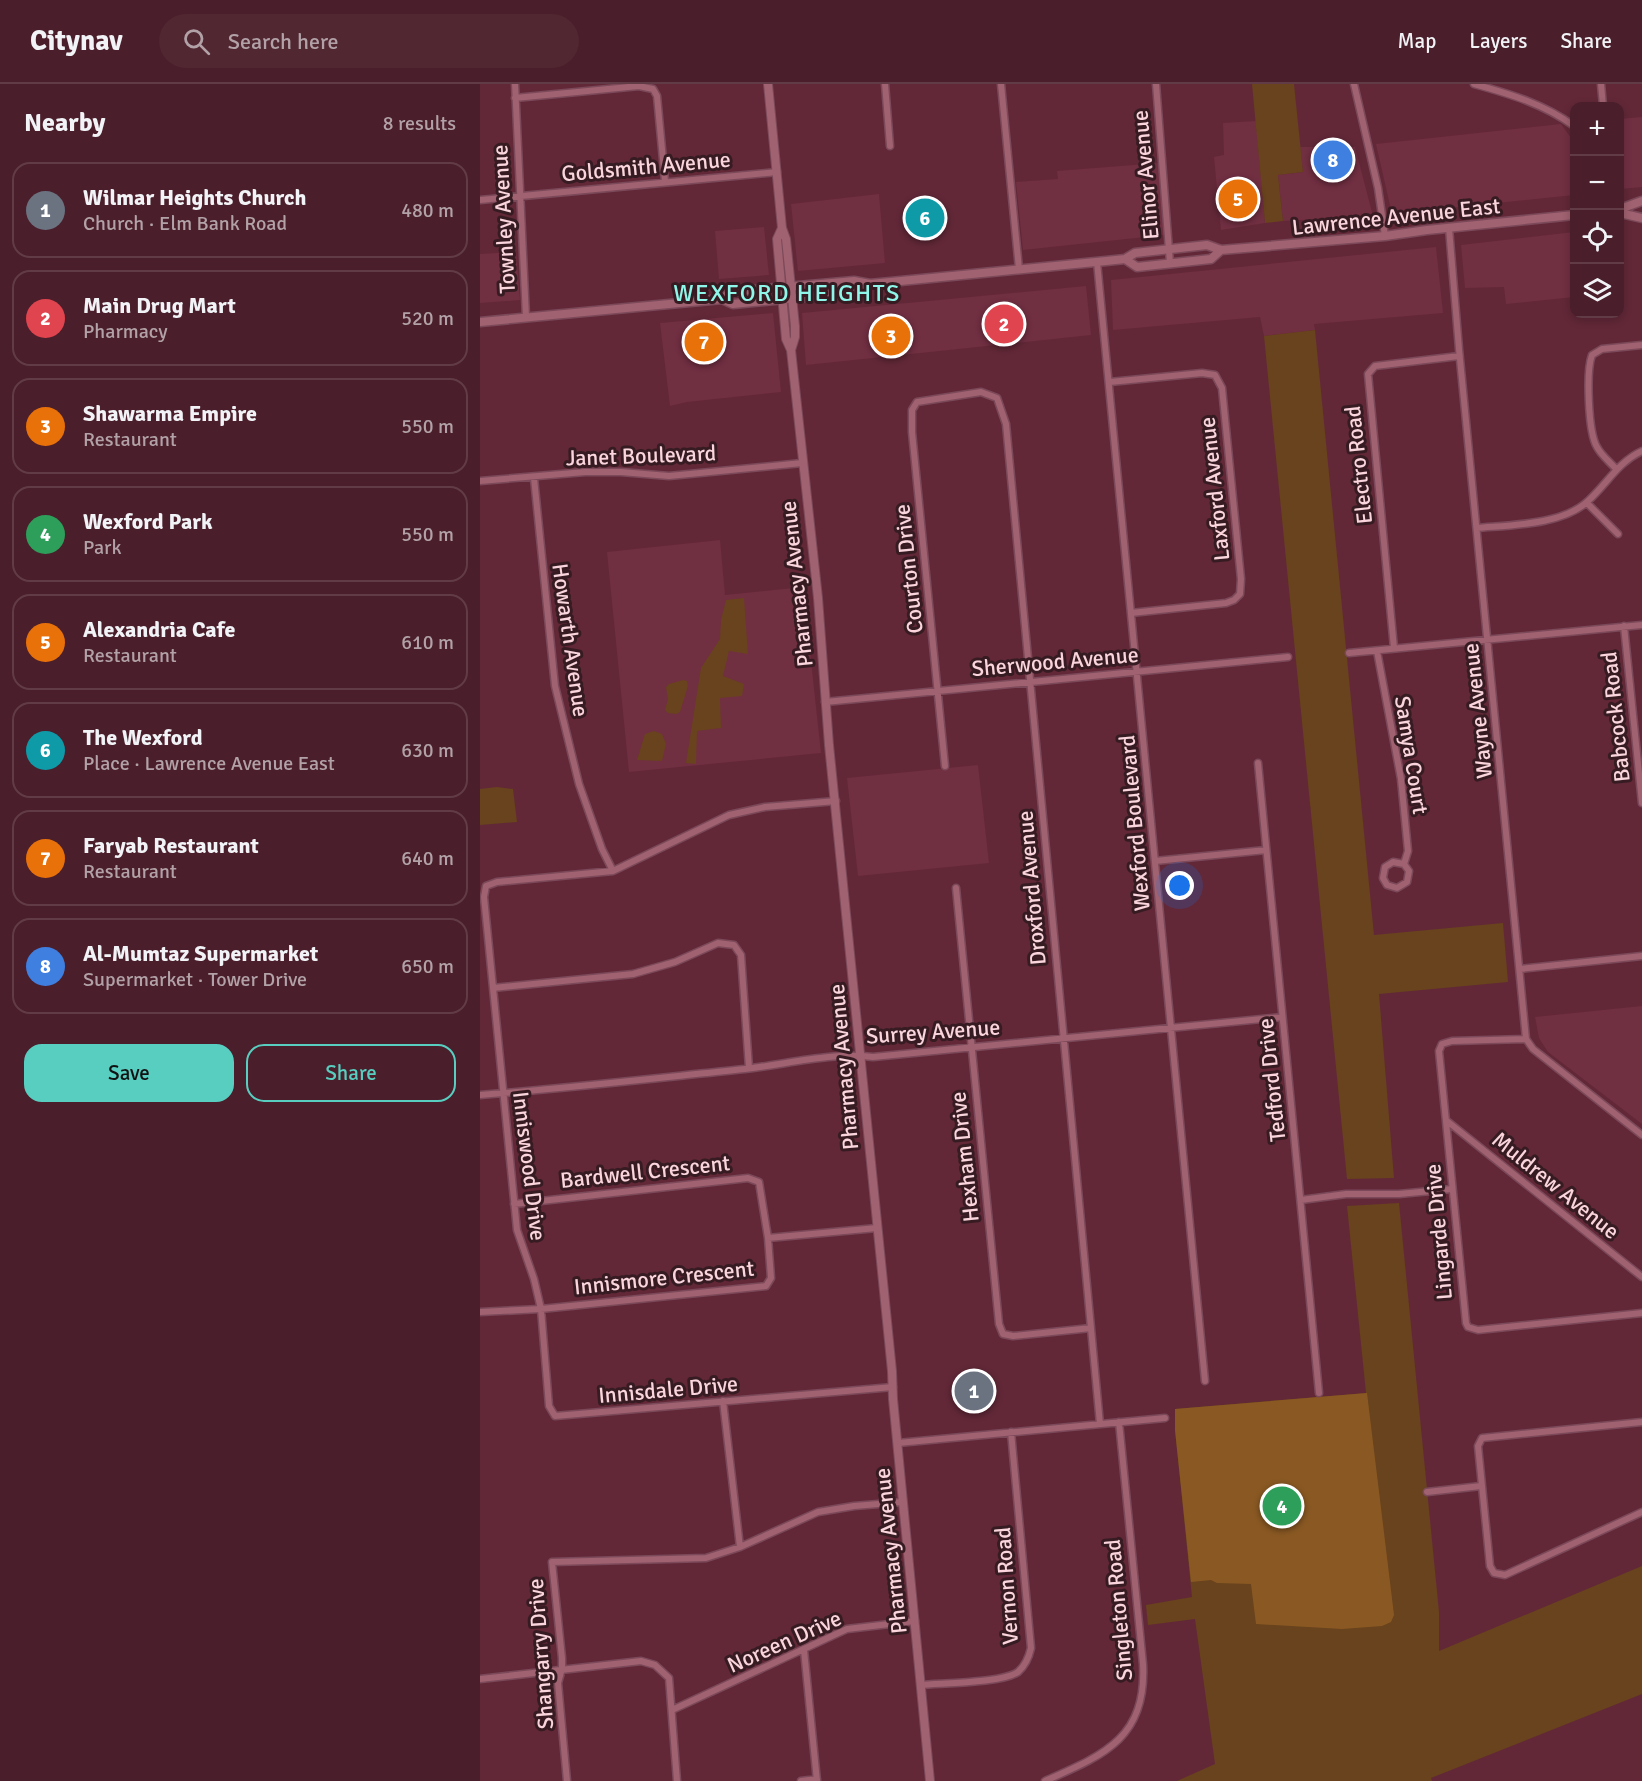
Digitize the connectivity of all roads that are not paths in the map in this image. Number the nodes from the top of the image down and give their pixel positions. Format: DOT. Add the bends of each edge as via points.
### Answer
graph roads {
  1 [pos="514,84"];
  2 [pos="768,84"];
  3 [pos="885,84"];
  4 [pos="1001,84"];
  5 [pos="1156,84"];
  6 [pos="1354,84"];
  7 [pos="1474,84"];
  8 [pos="1601,84"];
  9 [pos="515,98"];
  10 [pos="1603,102"];
  11 [pos="1570,122"];
  12 [pos="890,146"];
  13 [pos="777,172"];
  14 [pos="665,181"];
  15 [pos="520,195"];
  16 [pos="480,200"];
  17 [pos="1642,201"];
  18 [pos="1622,210"];
  19 [pos="1624,212"];
  20 [pos="1570,216"];
  21 [pos="1642,218"];
  22 [pos="782,228"];
  23 [pos="1449,228"];
  24 [pos="1385,236"];
  25 [pos="1169,250"];
  26 [pos="1221,250"];
  27 [pos="1125,259"];
  28 [pos="1097,262"];
  29 [pos="1170,263"];
  30 [pos="1019,269"];
  31 [pos="870,284"];
  32 [pos="791,286"];
  33 [pos="782,288"];
  34 [pos="792,298"];
  35 [pos="722,299"];
  36 [pos="783,300"];
  37 [pos="526,317"];
  38 [pos="480,322"];
  39 [pos="1642,345"];
  40 [pos="791,350"];
  41 [pos="1459,356"];
  42 [pos="1110,382"];
  43 [pos="950,396"];
  44 [pos="1642,451"];
  45 [pos="802,463"];
  46 [pos="1616,469"];
  47 [pos="534,478"];
  48 [pos="480,482"];
  49 [pos="1587,503"];
  50 [pos="1477,528"];
  51 [pos="1618,534"];
  52 [pos="1131,613"];
  53 [pos="1642,625"];
  54 [pos="1624,626"];
  55 [pos="1488,639"];
  56 [pos="1394,648"];
  57 [pos="1377,651"];
  58 [pos="1349,653"];
  59 [pos="1288,657"];
  60 [pos="1137,672"];
  61 [pos="1029,682"];
  62 [pos="938,690"];
  63 [pos="825,702"];
  64 [pos="1258,763"];
  65 [pos="945,766"];
  66 [pos="836,801"];
  67 [pos="1642,803"];
  68 [pos="1266,850"];
  69 [pos="1155,861"];
  70 [pos="1404,864"];
  71 [pos="613,871"];
  72 [pos="956,888"];
  73 [pos="1642,956"];
  74 [pos="1520,969"];
  75 [pos="493,988"];
  76 [pos="1282,1017"];
  77 [pos="1171,1028"];
  78 [pos="1063,1038"];
  79 [pos="1526,1039"];
  80 [pos="972,1047"];
  81 [pos="860,1056"];
  82 [pos="749,1068"];
  83 [pos="503,1094"];
  84 [pos="480,1095"];
  85 [pos="1447,1121"];
  86 [pos="1642,1135"];
  87 [pos="1452,1189"];
  88 [pos="1301,1200"];
  89 [pos="514,1204"];
  90 [pos="876,1228"];
  91 [pos="768,1238"];
  92 [pos="1642,1276"];
  93 [pos="541,1308"];
  94 [pos="480,1312"];
  95 [pos="1642,1313"];
  96 [pos="1091,1328"];
  97 [pos="1205,1381"];
  98 [pos="893,1387"];
  99 [pos="1319,1393"];
  100 [pos="723,1401"];
  101 [pos="1165,1418"];
  102 [pos="1119,1422"];
  103 [pos="1642,1422"];
  104 [pos="1100,1424"];
  105 [pos="1011,1432"];
  106 [pos="898,1443"];
  107 [pos="1481,1486"];
  108 [pos="1427,1492"];
  109 [pos="903,1502"];
  110 [pos="1642,1512"];
  111 [pos="740,1547"];
  112 [pos="915,1621"];
  113 [pos="804,1650"];
  114 [pos="562,1670"];
  115 [pos="480,1679"];
  116 [pos="921,1685"];
  117 [pos="672,1710"];
  118 [pos="817,1780"];
  119 [pos="567,1781"];
  120 [pos="677,1781"];
  121 [pos="801,1781"];
  122 [pos="930,1781"];
  123 [pos="1045,1781"];
  1 -- 9 [label="street, Townley Avenue"];
  2 -- 13 [label="street, Pharmacy Avenue"];
  3 -- 12 [label="street"];
  4 -- 30 [label="street"];
  5 -- 25 [label="street, Elinor Avenue"];
  6 -- 24 [label="street"];
  7 -- 11 [label="street" via="1531,101"];
  8 -- 10 [label="street"];
  9 -- 14 [label="street" via="639,86 653,89 657,96"];
  9 -- 15 [label="street, Townley Avenue"];
  13 -- 14 [label="street, Goldsmith Avenue"];
  13 -- 22 [label="street, Pharmacy Avenue"];
  14 -- 15 [label="street, Goldsmith Avenue"];
  15 -- 16 [label="street, Goldsmith Avenue"];
  15 -- 37 [label="street, Townley Avenue"];
  17 -- 18 [label="main road"];
  19 -- 21 [label="main road"];
  20 -- 23 [label="main road, Lawrence Avenue East"];
  22 -- 32 [label="street, Pharmacy Avenue"];
  22 -- 33 [label="street, Pharmacy Avenue" via="777,239"];
  23 -- 24 [label="main road, Lawrence Avenue East"];
  23 -- 41 [label="street, Wayne Avenue"];
  24 -- 26 [label="main road, Lawrence Avenue East"];
  25 -- 26 [label="main road, Lawrence Avenue East" via="1208,245"];
  25 -- 27 [label="main road, Lawrence Avenue East" via="1135,253"];
  25 -- 29 [label="street, Elinor Avenue"];
  26 -- 29 [label="main road, Lawrence Avenue East" via="1211,259"];
  27 -- 28 [label="main road, Lawrence Avenue East"];
  27 -- 29 [label="main road, Lawrence Avenue East" via="1137,267"];
  28 -- 30 [label="main road, Lawrence Avenue East"];
  28 -- 42 [label="street, Wexford Boulevard"];
  30 -- 31 [label="main road, Lawrence Avenue East"];
  31 -- 32 [label="main road, Lawrence Avenue East" via="854,281"];
  31 -- 34 [label="main road, Lawrence Avenue East" via="856,292"];
  32 -- 33 [label="main road, Lawrence Avenue East"];
  32 -- 34 [label="street, Pharmacy Avenue"];
  33 -- 35 [label="main road, Lawrence Avenue East" via="731,292"];
  33 -- 36 [label="street, Pharmacy Avenue"];
  34 -- 36 [label="main road, Lawrence Avenue East"];
  34 -- 40 [label="street, Pharmacy Avenue" via="795,337"];
  35 -- 36 [label="main road, Lawrence Avenue East" via="733,304"];
  35 -- 37 [label="main road, Lawrence Avenue East"];
  36 -- 40 [label="street, Pharmacy Avenue" via="786,339"];
  37 -- 38 [label="main road, Lawrence Avenue East"];
  39 -- 46 [label="street" via="1602,349 1592,355 1588,365 1591,425 1597,447"];
  40 -- 45 [label="street, Pharmacy Avenue"];
  41 -- 50 [label="street, Wayne Avenue"];
  41 -- 56 [label="street, Electro Road" via="1375,366 1368,374"];
  42 -- 52 [label="street, Wexford Boulevard"];
  42 -- 52 [label="street, Laxford Avenue" via="1215,375 1222,388 1241,579 1240,594 1226,603"];
  43 -- 61 [label="street, Droxford Avenue" via="981,392 997,398 1006,424"];
  43 -- 62 [label="street, Courton Drive" via="917,402 912,410"];
  44 -- 46 [label="street"];
  45 -- 47 [label="street, Janet Boulevard" via="669,476 585,472"];
  45 -- 63 [label="street, Pharmacy Avenue"];
  46 -- 49 [label="street"];
  47 -- 48 [label="street, Janet Boulevard"];
  47 -- 71 [label="street, Howarth Avenue" via="555,686 579,784"];
  49 -- 50 [label="street" via="1555,519"];
  49 -- 51 [label="street"];
  50 -- 55 [label="street, Wayne Avenue"];
  52 -- 60 [label="street, Wexford Boulevard"];
  53 -- 54 [label="street"];
  54 -- 55 [label="street"];
  54 -- 67 [label="street, Babcock Road"];
  55 -- 56 [label="street"];
  55 -- 74 [label="street, Wayne Avenue"];
  56 -- 57 [label="street"];
  57 -- 58 [label="street"];
  57 -- 70 [label="street, Samya Court" via="1401,779 1408,851"];
  59 -- 60 [label="street, Sherwood Avenue"];
  60 -- 61 [label="street, Sherwood Avenue"];
  60 -- 69 [label="street, Wexford Boulevard"];
  61 -- 62 [label="street, Sherwood Avenue"];
  61 -- 78 [label="street, Droxford Avenue"];
  62 -- 63 [label="street, Sherwood Avenue"];
  62 -- 65 [label="street, Courton Drive"];
  63 -- 66 [label="street, Pharmacy Avenue"];
  64 -- 68 [label="street, Tedford Drive"];
  66 -- 71 [label="street, Inniswood Drive" via="765,807 729,815"];
  66 -- 81 [label="street, Pharmacy Avenue"];
  68 -- 69 [label="street"];
  68 -- 76 [label="street, Tedford Drive"];
  69 -- 77 [label="street, Wexford Boulevard"];
  70 -- 70 [label="street, Samya Court" via="1409,871 1407,882 1397,888 1387,885 1383,878 1385,867 1393,862"];
  71 -- 75 [label="street, Inniswood Drive" via="486,886"];
  72 -- 80 [label="street, Hexham Drive"];
  73 -- 74 [label="street"];
  74 -- 79 [label="street, Wayne Avenue"];
  75 -- 82 [label="street" via="633,974 675,962 718,943 734,945 741,954"];
  75 -- 83 [label="street, Inniswood Drive"];
  76 -- 77 [label="street, Surrey Avenue"];
  76 -- 88 [label="street, Tedford Drive"];
  77 -- 78 [label="street, Surrey Avenue"];
  77 -- 97 [label="street, Wexford Boulevard"];
  78 -- 80 [label="street, Surrey Avenue"];
  78 -- 96 [label="street, Droxford Avenue"];
  79 -- 85 [label="street, Lingarde Drive" via="1442,1044 1439,1062"];
  79 -- 86 [label="street" via="1533,1050"];
  80 -- 81 [label="street, Surrey Avenue"];
  80 -- 96 [label="street, Hexham Drive" via="1003,1334"];
  81 -- 82 [label="street, Surrey Avenue" via="843,1054"];
  81 -- 90 [label="street, Pharmacy Avenue"];
  82 -- 83 [label="street, Surrey Avenue"];
  83 -- 84 [label="street, Surrey Avenue"];
  83 -- 89 [label="street, Inniswood Drive"];
  85 -- 87 [label="street, Lingarde Drive"];
  85 -- 92 [label="street, Muldrew Avenue"];
  87 -- 88 [label="street"];
  87 -- 95 [label="street, Lingarde Drive" via="1468,1327 1478,1330"];
  88 -- 99 [label="street, Tedford Drive"];
  89 -- 91 [label="street, Bardwell Crescent" via="748,1178 759,1182"];
  89 -- 93 [label="street, Inniswood Drive" via="517,1230"];
  90 -- 91 [label="street, Innismore Crescent"];
  90 -- 98 [label="street, Pharmacy Avenue"];
  91 -- 93 [label="street, Innismore Crescent" via="771,1278 766,1286"];
  93 -- 94 [label="street, Innismore Crescent"];
  93 -- 100 [label="street, Innisdale Drive" via="549,1406 555,1416"];
  96 -- 104 [label="street, Droxford Avenue"];
  98 -- 100 [label="street, Innisdale Drive"];
  98 -- 106 [label="street, Pharmacy Avenue"];
  100 -- 111 [label="street"];
  101 -- 102 [label="street"];
  102 -- 104 [label="street"];
  102 -- 123 [label="street, Singleton Road" via="1143,1664 1141,1702 1126,1733 1109,1749"];
  103 -- 107 [label="street" via="1482,1438 1478,1446"];
  104 -- 105 [label="street"];
  105 -- 106 [label="street"];
  105 -- 116 [label="street, Vernon Road" via="1031,1648 1028,1659 1017,1673 1000,1679"];
  106 -- 109 [label="street, Pharmacy Avenue"];
  107 -- 108 [label="street"];
  107 -- 110 [label="street" via="1490,1566 1494,1573 1505,1575"];
  109 -- 111 [label="street, Shangarry Drive" via="818,1512"];
  109 -- 112 [label="street, Pharmacy Avenue"];
  111 -- 114 [label="street, Shangarry Drive" via="706,1558 552,1562"];
  112 -- 113 [label="street, Noreen Drive" via="847,1629"];
  112 -- 116 [label="street, Pharmacy Avenue"];
  113 -- 117 [label="street, Noreen Drive"];
  113 -- 118 [label="street"];
  114 -- 115 [label="street"];
  114 -- 117 [label="street" via="641,1661 655,1665 669,1678"];
  114 -- 119 [label="street, Shangarry Drive" via="558,1683"];
  116 -- 122 [label="street, Pharmacy Avenue"];
  117 -- 120 [label="street"];
  118 -- 121 [label="street"];
}
